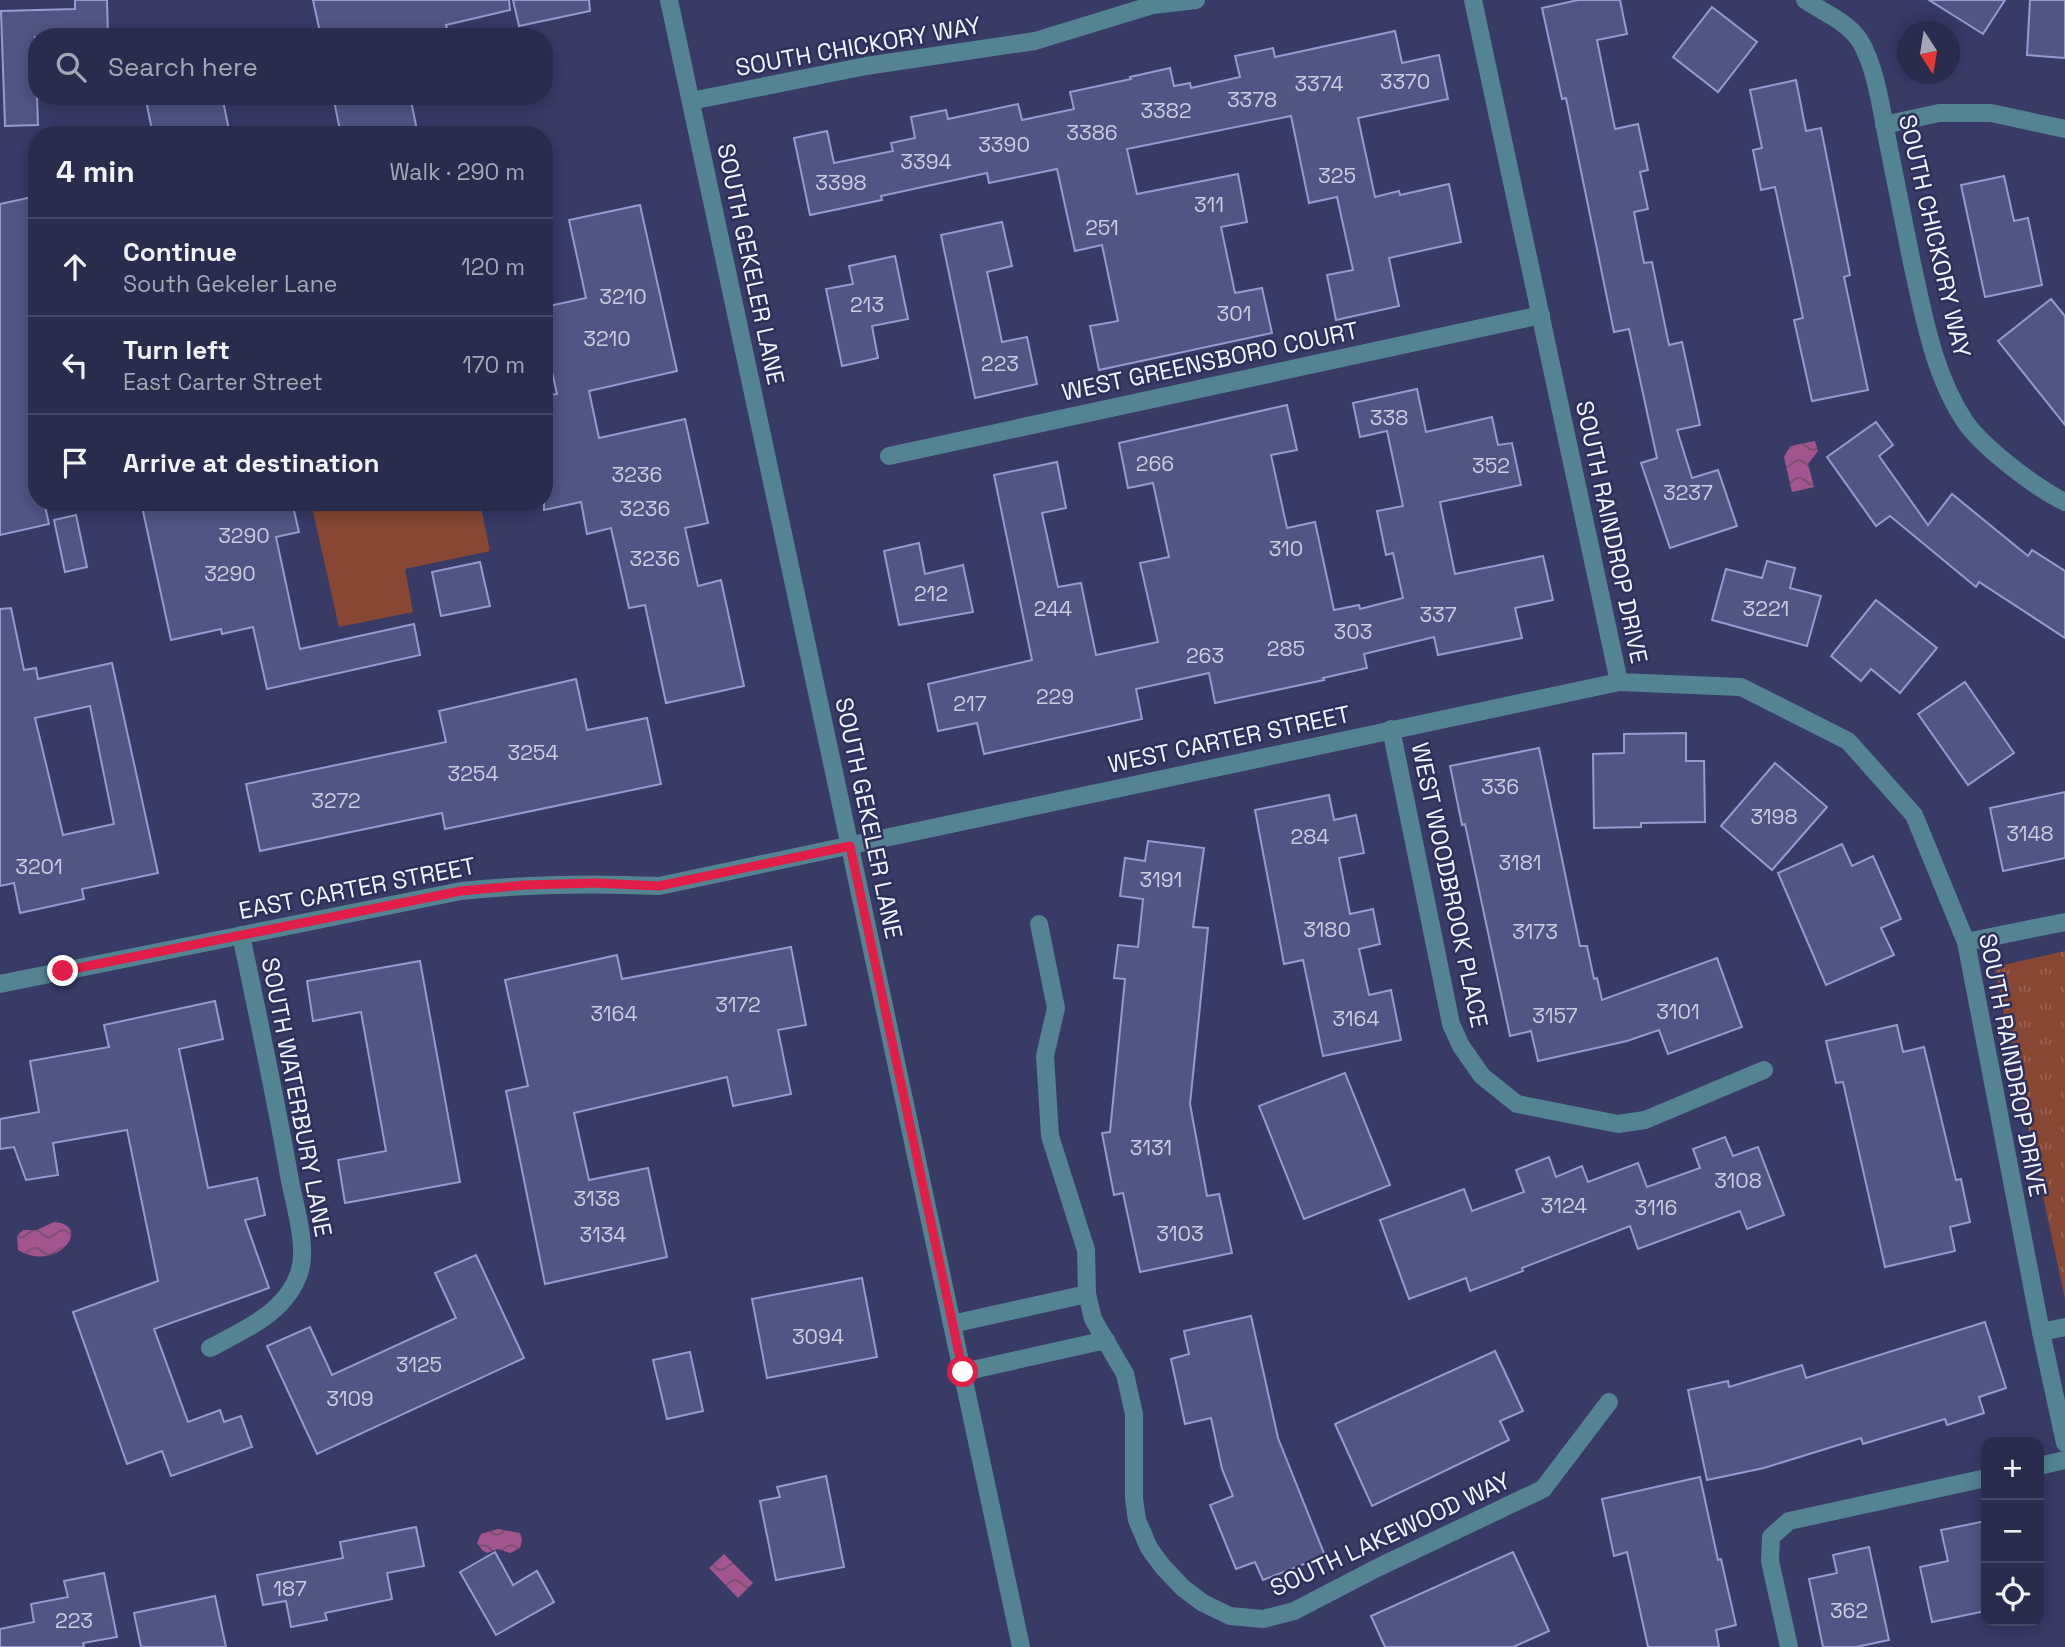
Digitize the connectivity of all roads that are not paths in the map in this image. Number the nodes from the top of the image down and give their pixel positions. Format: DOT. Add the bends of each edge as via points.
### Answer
graph roads {
  1 [pos="670,0"];
  2 [pos="1196,0"];
  3 [pos="1473,0"];
  4 [pos="1805,0"];
  5 [pos="691,101"];
  6 [pos="1884,125"];
  7 [pos="2065,129"];
  8 [pos="1541,315"];
  9 [pos="889,456"];
  10 [pos="2065,502"];
  11 [pos="1619,682"];
  12 [pos="1391,729"];
  13 [pos="850,846"];
  14 [pos="2065,922"];
  15 [pos="1039,924"];
  16 [pos="241,935"];
  17 [pos="1966,942"];
  18 [pos="0,984"];
  19 [pos="1764,1070"];
  20 [pos="1087,1294"];
  21 [pos="953,1324"];
  22 [pos="2065,1327"];
  23 [pos="2041,1332"];
  24 [pos="1106,1340"];
  25 [pos="210,1348"];
  26 [pos="963,1372"];
  27 [pos="1609,1402"];
  28 [pos="2065,1443"];
  29 [pos="2065,1460"];
  30 [pos="2044,1465"];
  31 [pos="1981,1479"];
  32 [pos="1021,1647"];
  33 [pos="1789,1647"];
  1 -- 5 [label="street, SOUTH GEKELER LANE"];
  2 -- 5 [label="street, SOUTH CHICKORY WAY" via="1153,5 1035,41 866,66"];
  3 -- 8 [label="street, SOUTH RAINDROP DRIVE"];
  4 -- 6 [label="street, SOUTH CHICKORY WAY" via="1845,25 1858,39 1867,56"];
  5 -- 13 [label="street, SOUTH GEKELER LANE"];
  6 -- 7 [label="street" via="1939,113 1991,113"];
  6 -- 10 [label="street, SOUTH CHICKORY WAY" via="1925,326 1942,375 1967,424 2005,462"];
  8 -- 9 [label="street, WEST GREENSBORO COURT"];
  8 -- 11 [label="street, SOUTH RAINDROP DRIVE"];
  11 -- 12 [label="street, WEST CARTER STREET"];
  11 -- 17 [label="street, SOUTH RAINDROP DRIVE" via="1741,687 1847,741 1914,815"];
  12 -- 13 [label="street, WEST CARTER STREET"];
  12 -- 19 [label="street, WEST WOODBROOK PLACE" via="1451,1024 1482,1076 1517,1104 1618,1124 1645,1120"];
  13 -- 16 [label="street, EAST CARTER STREET" via="659,886 536,884 461,891"];
  13 -- 21 [label="street, SOUTH GEKELER LANE"];
  14 -- 17 [label="street"];
  15 -- 20 [label="street, SOUTH LAKEWOOD WAY" via="1056,1008 1045,1056 1050,1136 1086,1251"];
  16 -- 18 [label="street, EAST CARTER STREET"];
  16 -- 25 [label="street, SOUTH WATERBURY LANE" via="301,1240 300,1269 288,1295 272,1312"];
  17 -- 23 [label="street, SOUTH RAINDROP DRIVE"];
  20 -- 21 [label="street"];
  20 -- 24 [label="street, SOUTH LAKEWOOD WAY" via="1093,1319"];
  21 -- 26 [label="street, SOUTH GEKELER LANE"];
  22 -- 23 [label="street"];
  23 -- 28 [label="street, SOUTH RAINDROP DRIVE"];
  24 -- 26 [label="street"];
  24 -- 27 [label="street, SOUTH LAKEWOOD WAY" via="1125,1374 1134,1414 1134,1499 1149,1548 1183,1588 1230,1616 1263,1619 1294,1611 1543,1489"];
  26 -- 32 [label="street, SOUTH GEKELER LANE"];
  29 -- 30 [label="street"];
  31 -- 33 [label="street" via="1789,1521 1771,1536 1770,1562"];
}
